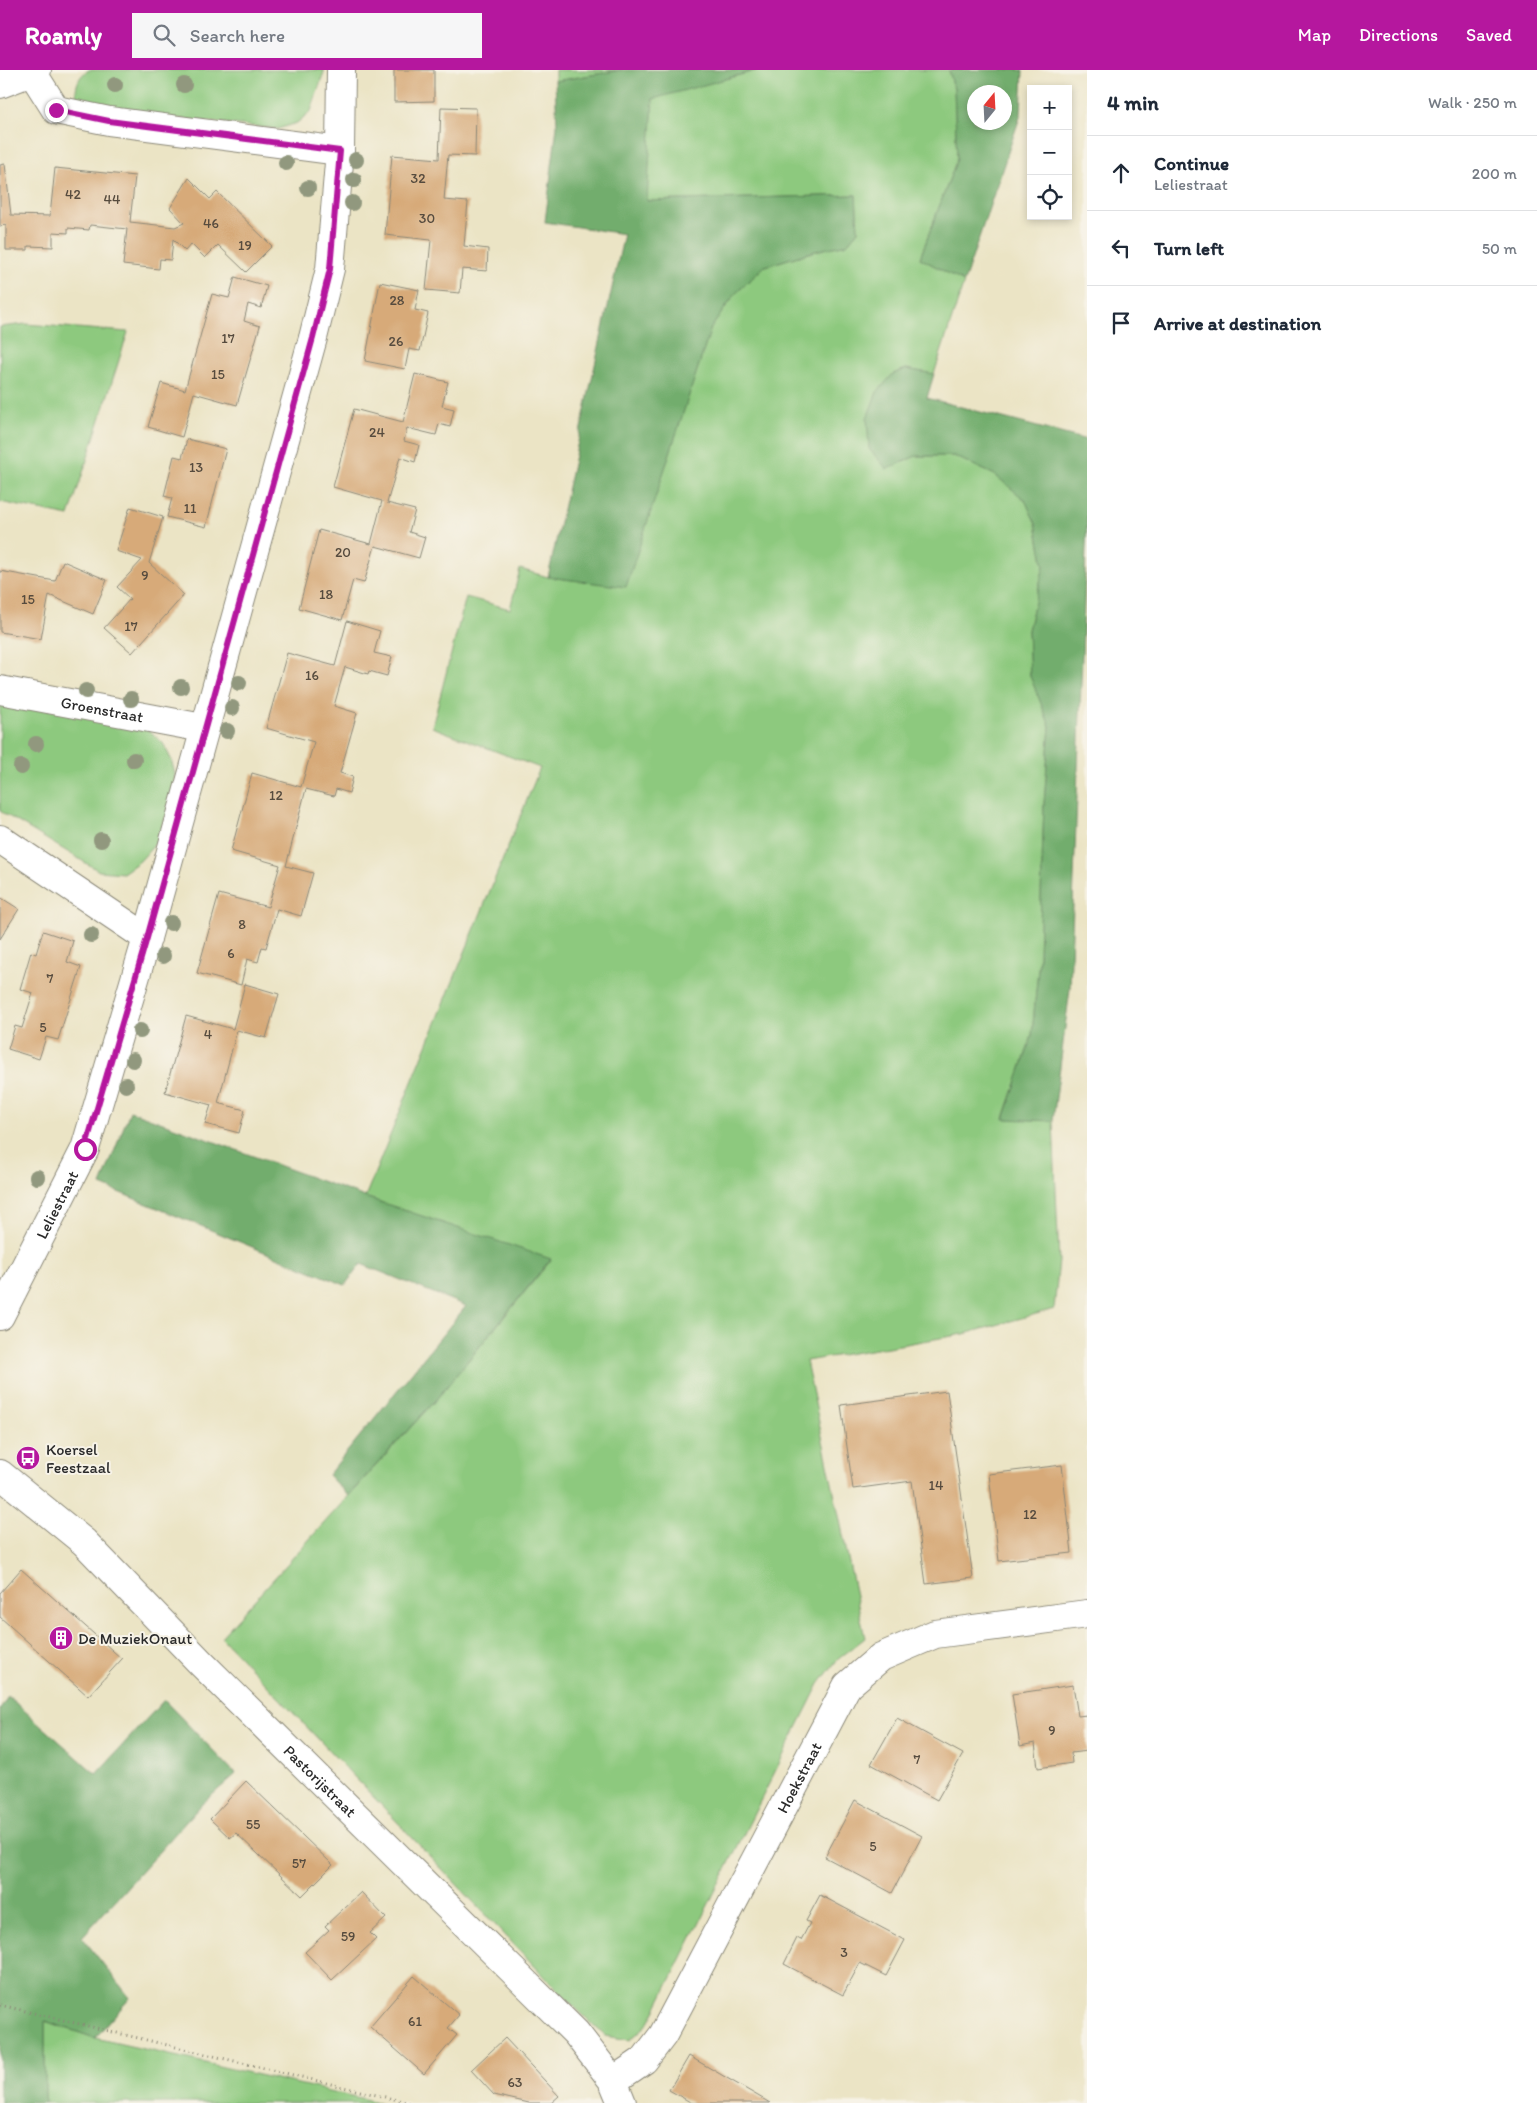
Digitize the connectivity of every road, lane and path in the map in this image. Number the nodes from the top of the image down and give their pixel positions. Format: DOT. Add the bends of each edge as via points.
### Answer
graph roads {
  1 [pos="340,70"];
  2 [pos="34,71"];
  3 [pos="0,84"];
  4 [pos="340,151"];
  5 [pos="0,690"];
  6 [pos="204,728"];
  7 [pos="0,839"];
  8 [pos="147,938"];
  9 [pos="0,1316"];
  10 [pos="0,1474"];
  11 [pos="1087,1614"];
  12 [pos="0,2005"];
  13 [pos="618,2092"];
  14 [pos="410,2103"];
  1 -- 4 [label="street, Leliestraat"];
  2 -- 3 [label="street"];
  2 -- 4 [label="street" via="56,110 109,121"];
  4 -- 6 [label="street, Leliestraat" via="330,269"];
  5 -- 6 [label="street, Groenstraat"];
  6 -- 8 [label="street, Leliestraat"];
  7 -- 8 [label="street"];
  8 -- 9 [label="street, Leliestraat" via="85,1149"];
  10 -- 13 [label="street, Pastorijstraat" via="84,1542 202,1664 576,2032"];
  11 -- 13 [label="street, Hoekstraat" via="935,1634 881,1656 846,1686 663,2035"];
  12 -- 14 [label="path"];
}
